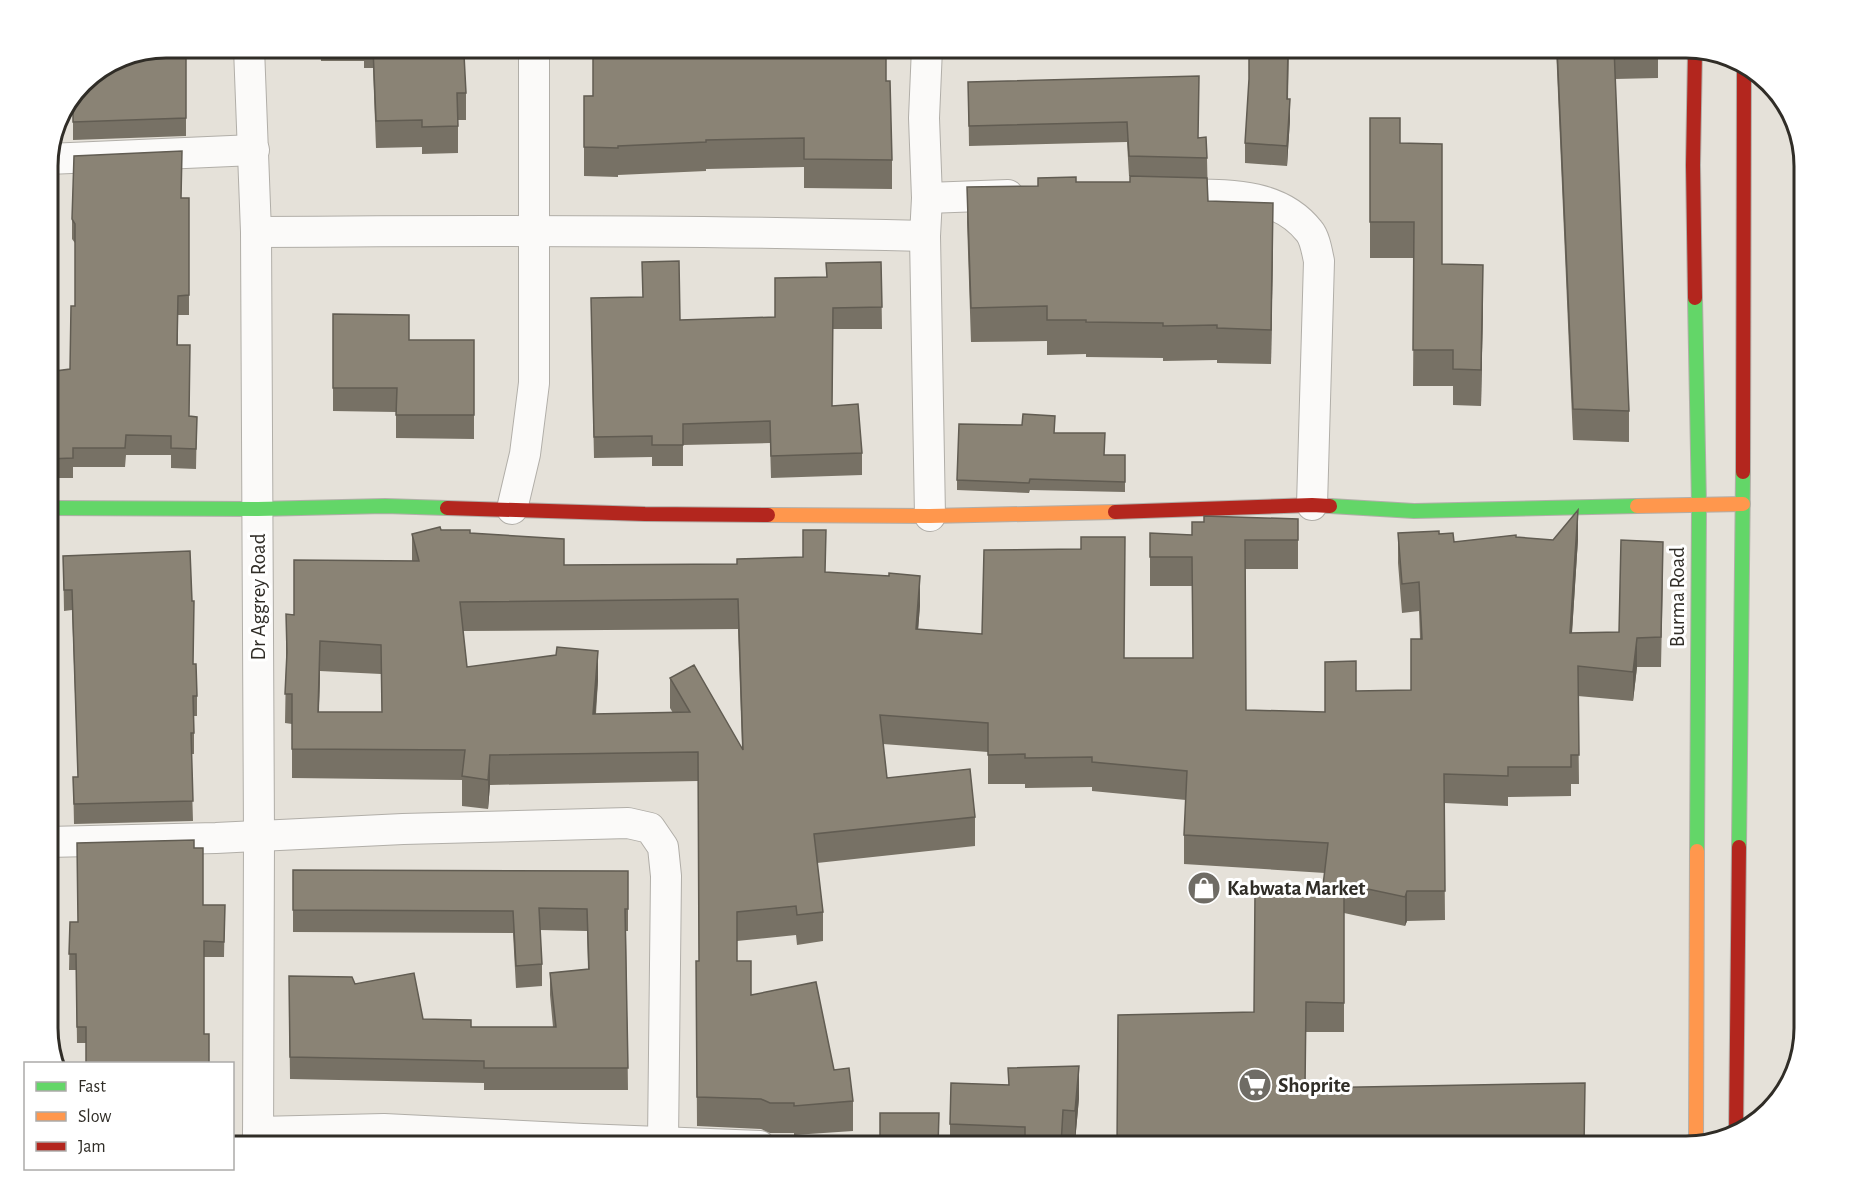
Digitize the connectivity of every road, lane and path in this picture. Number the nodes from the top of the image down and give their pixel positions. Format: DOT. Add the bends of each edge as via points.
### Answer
graph roads {
  1 [pos="927,58"];
  2 [pos="250,59"];
  3 [pos="534,59"];
  4 [pos="1695,59"];
  5 [pos="1744,76"];
  6 [pos="254,150"];
  7 [pos="59,159"];
  8 [pos="1040,194"];
  9 [pos="1143,194"];
  10 [pos="927,198"];
  11 [pos="256,231"];
  12 [pos="534,232"];
  13 [pos="924,236"];
  14 [pos="1743,504"];
  15 [pos="1312,505"];
  16 [pos="1699,505"];
  17 [pos="59,508"];
  18 [pos="258,509"];
  19 [pos="512,509"];
  20 [pos="930,516"];
  21 [pos="259,836"];
  22 [pos="59,842"];
  23 [pos="245,1101"];
  24 [pos="1736,1123"];
  25 [pos="1696,1135"];
  26 [pos="257,1136"];
  27 [pos="296,1136"];
  28 [pos="534,1136"];
  29 [pos="663,1136"];
  1 -- 10 [label="street"];
  2 -- 6 [label="street, Dr Aggrey Road"];
  3 -- 12 [label="street"];
  4 -- 16 [label="main road, Burma Road"];
  5 -- 14 [label="main road"];
  6 -- 7 [label="street"];
  6 -- 11 [label="street, Dr Aggrey Road"];
  8 -- 10 [label="street"];
  9 -- 15 [label="street" via="1248,196 1284,208 1311,232 1319,261"];
  10 -- 13 [label="street"];
  11 -- 12 [label="street"];
  11 -- 18 [label="street, Dr Aggrey Road"];
  12 -- 13 [label="street"];
  12 -- 19 [label="street" via="534,383 525,454"];
  13 -- 20 [label="street"];
  14 -- 16 [label="main road"];
  14 -- 24 [label="main road"];
  15 -- 16 [label="main road" via="1414,511"];
  15 -- 20 [label="main road"];
  16 -- 25 [label="main road, Burma Road"];
  17 -- 18 [label="main road"];
  18 -- 19 [label="main road"];
  18 -- 21 [label="street, Dr Aggrey Road"];
  19 -- 20 [label="main road"];
  21 -- 22 [label="street"];
  21 -- 23 [label="street, Dr Aggrey Road"];
  21 -- 29 [label="street" via="628,823 650,828 663,847 666,876"];
  23 -- 26 [label="street, Dr Aggrey Road"];
  27 -- 28 [label="street" via="384,1129"];
}
